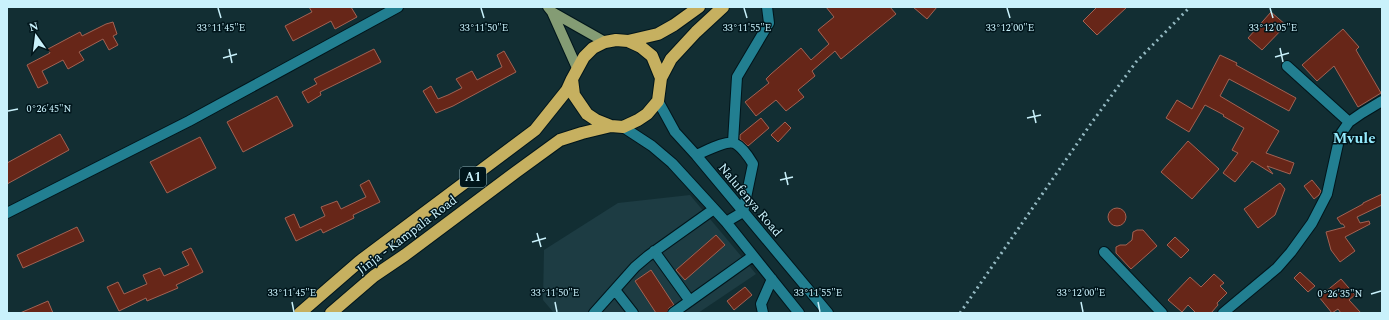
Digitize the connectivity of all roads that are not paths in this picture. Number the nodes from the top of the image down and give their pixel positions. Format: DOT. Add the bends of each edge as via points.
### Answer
graph roads {
  1 [pos="398,7"];
  2 [pos="698,7"];
  3 [pos="723,7"];
  4 [pos="767,7"];
  5 [pos="550,10"];
  6 [pos="628,41"];
  7 [pos="605,42"];
  8 [pos="1287,66"];
  9 [pos="577,68"];
  10 [pos="661,78"];
  11 [pos="572,79"];
  12 [pos="658,101"];
  13 [pos="1382,101"];
  14 [pos="1349,122"];
  15 [pos="617,126"];
  16 [pos="733,142"];
  17 [pos="696,155"];
  18 [pos="714,209"];
  19 [pos="744,212"];
  20 [pos="7,213"];
  21 [pos="726,222"];
  22 [pos="654,252"];
  23 [pos="1104,252"];
  24 [pos="753,256"];
  25 [pos="772,279"];
  26 [pos="615,290"];
  27 [pos="690,301"];
  28 [pos="300,313"];
  29 [pos="331,313"];
  30 [pos="594,313"];
  31 [pos="633,313"];
  32 [pos="673,313"];
  33 [pos="763,313"];
  34 [pos="799,313"];
  35 [pos="828,313"];
  36 [pos="1162,313"];
  37 [pos="1223,313"];
  1 -- 20 [label="street" via="189,121"];
  2 -- 6 [label="highway, A1" via="658,34"];
  3 -- 10 [label="highway" via="674,56"];
  4 -- 16 [label="street" via="769,23 737,77"];
  5 -- 7 [label="main road"];
  5 -- 9 [label="main road"];
  6 -- 7 [label="highway, A1"];
  6 -- 10 [label="highway" via="652,56"];
  7 -- 9 [label="highway, A1" via="588,52"];
  8 -- 14 [label="street"];
  9 -- 11 [label="highway, A1"];
  10 -- 12 [label="highway"];
  11 -- 15 [label="highway" via="574,95 587,114 596,120"];
  11 -- 28 [label="highway, Jinja - Kampala Road / A1" via="567,90 535,130 360,261"];
  12 -- 15 [label="highway, A1" via="638,120"];
  12 -- 17 [label="street, Nalufenya Road" via="675,132"];
  13 -- 14 [label="street"];
  14 -- 37 [label="street" via="1340,134 1327,194 1312,223 1278,268"];
  15 -- 18 [label="street" via="652,146 672,162"];
  15 -- 29 [label="highway, Jinja - Kampala Road / A1" via="560,140 374,276"];
  16 -- 17 [label="street"];
  16 -- 19 [label="street" via="753,164"];
  17 -- 19 [label="street, Nalufenya Road"];
  18 -- 21 [label="street"];
  18 -- 22 [label="street"];
  19 -- 21 [label="street"];
  19 -- 35 [label="street, Nalufenya Road"];
  21 -- 24 [label="street"];
  22 -- 26 [label="street" via="635,267"];
  22 -- 27 [label="street"];
  23 -- 36 [label="street"];
  24 -- 25 [label="street"];
  24 -- 27 [label="street"];
  25 -- 33 [label="street" via="761,304"];
  25 -- 34 [label="street"];
  26 -- 30 [label="street"];
  26 -- 31 [label="street"];
  27 -- 32 [label="street"];
}
